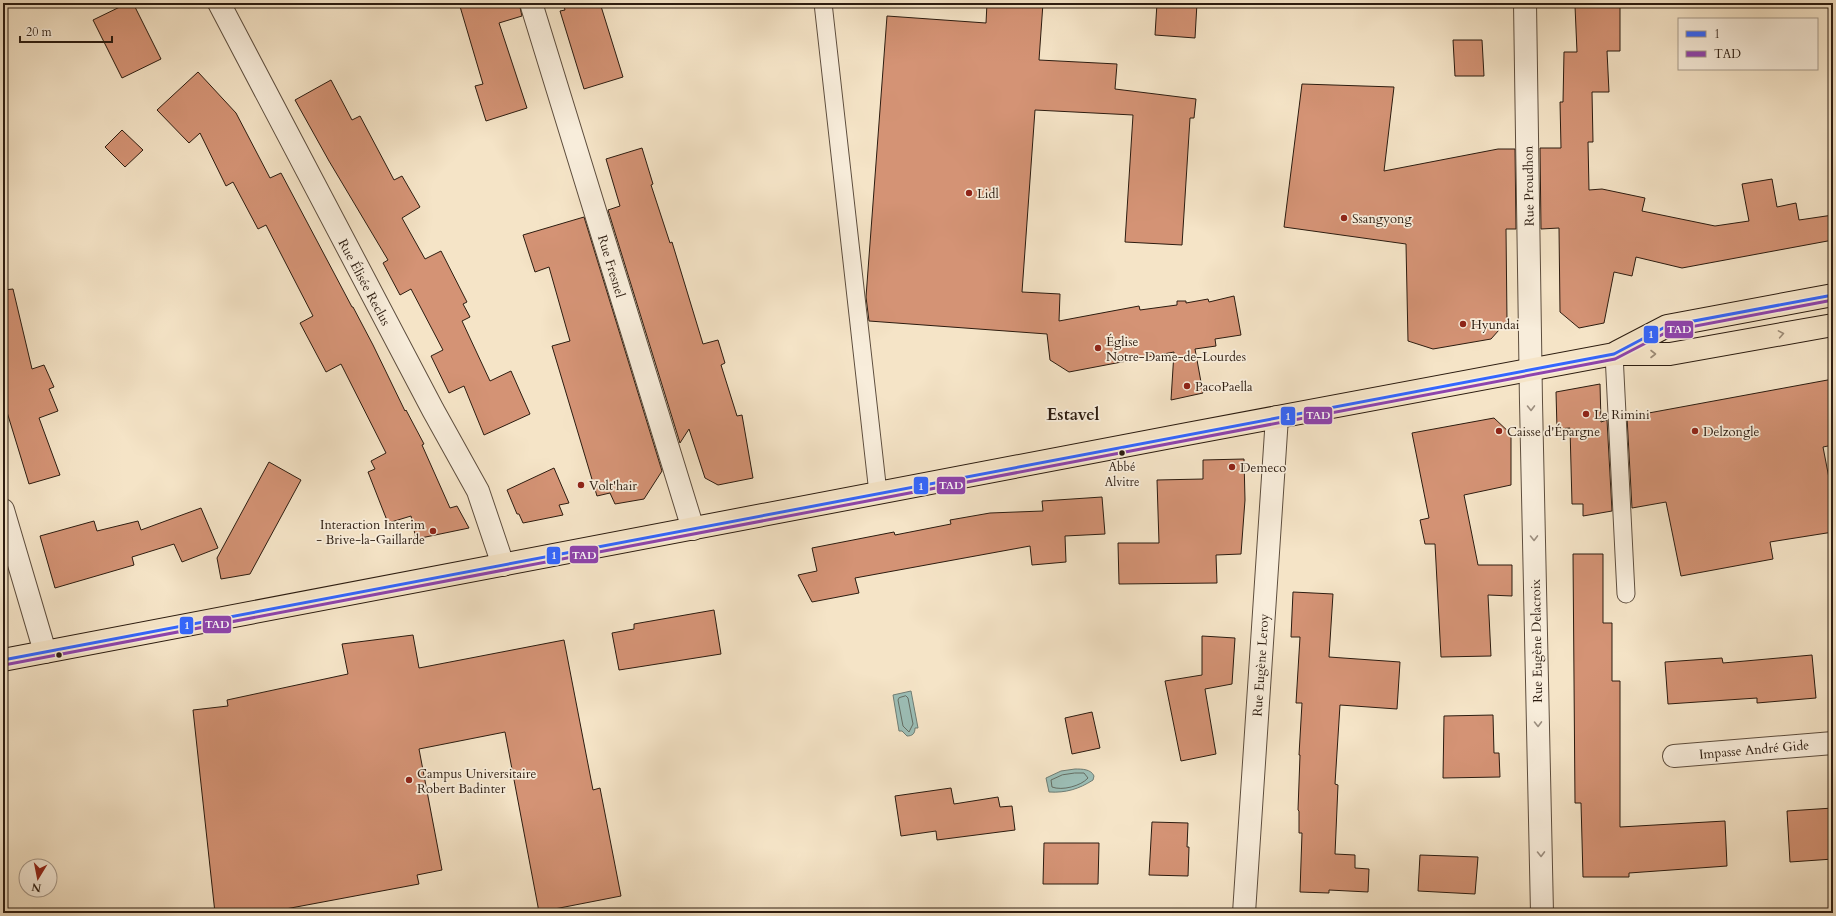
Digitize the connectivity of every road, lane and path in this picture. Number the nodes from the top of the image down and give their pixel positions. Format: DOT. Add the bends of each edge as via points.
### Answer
graph roads {
  1 [pos="219,3"];
  2 [pos="530,3"];
  3 [pos="823,3"];
  4 [pos="1525,3"];
  5 [pos="1833,295"];
  6 [pos="1833,325"];
  7 [pos="1614,354"];
  8 [pos="1530,370"];
  9 [pos="1277,417"];
  10 [pos="878,494"];
  11 [pos="3,510"];
  12 [pos="693,529"];
  13 [pos="503,565"];
  14 [pos="1626,594"];
  15 [pos="45,652"];
  16 [pos="3,660"];
  17 [pos="1833,743"];
  18 [pos="1674,756"];
  19 [pos="1244,913"];
  20 [pos="1542,913"];
  1 -- 13 [label="street, Rue Élisée Reclus" via="478,491"];
  2 -- 12 [label="street, Rue Fresnel"];
  3 -- 10 [label="lane"];
  4 -- 8 [label="street, Rue Proudhon"];
  5 -- 7 [label="main road" via="1668,326"];
  7 -- 6 [label="main road, one-way" via="1670,354"];
  7 -- 8 [label="main road"];
  7 -- 14 [label="lane"];
  8 -- 9 [label="main road"];
  8 -- 20 [label="street, Rue Eugène Delacroix, one-way"];
  9 -- 10 [label="main road"];
  9 -- 19 [label="street, Rue Eugène Leroy"];
  10 -- 12 [label="main road"];
  11 -- 15 [label="street"];
  12 -- 13 [label="main road"];
  13 -- 15 [label="main road"];
  15 -- 16 [label="main road"];
  17 -- 18 [label="street, Impasse André Gide"];
}
